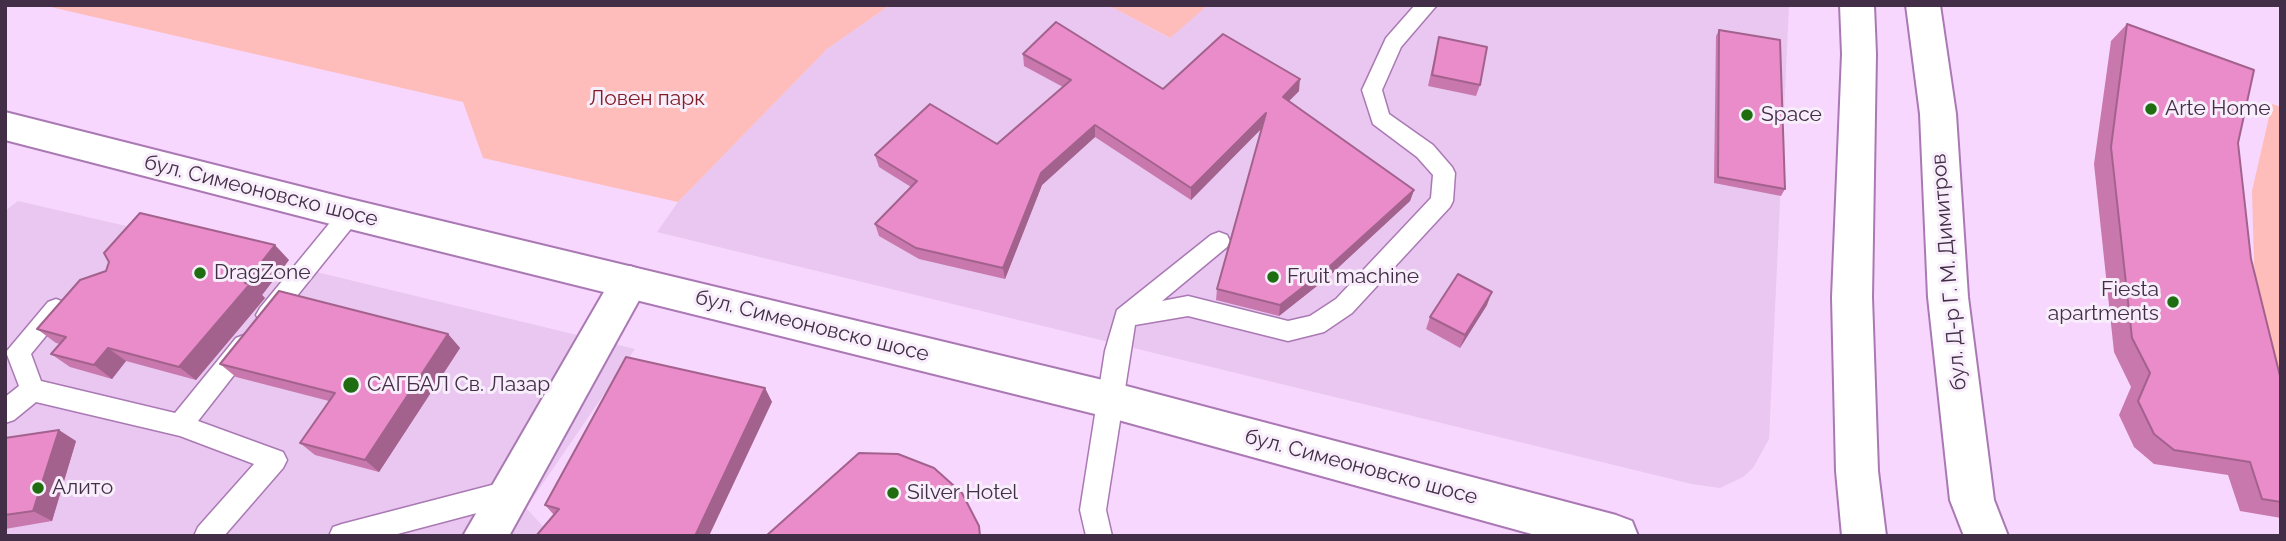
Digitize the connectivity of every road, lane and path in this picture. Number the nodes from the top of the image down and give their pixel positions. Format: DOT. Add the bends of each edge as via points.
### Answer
graph roads {
  1 [pos="1427,5"];
  2 [pos="1857,5"];
  3 [pos="1923,5"];
  4 [pos="5,126"];
  5 [pos="350,214"];
  6 [pos="1219,240"];
  7 [pos="630,282"];
  8 [pos="74,289"];
  9 [pos="1125,317"];
  10 [pos="32,390"];
  11 [pos="1111,400"];
  12 [pos="5,412"];
  13 [pos="180,425"];
  14 [pos="510,492"];
  15 [pos="425,524"];
  16 [pos="206,536"];
  17 [pos="342,536"];
  18 [pos="485,536"];
  19 [pos="1099,536"];
  20 [pos="1616,536"];
  21 [pos="1864,536"];
  22 [pos="1986,536"];
  1 -- 9 [label="lane" via="1393,43 1372,90 1380,118 1425,151 1444,173 1442,201 1345,306 1316,325 1288,331 1188,306"];
  2 -- 21 [label="main road" via="1852,298 1857,471"];
  3 -- 22 [label="main road, бул. Д-р Г. М. Димитров" via="1938,114 1948,297 1972,500"];
  4 -- 5 [label="main road, бул. Симеоновско шосе"];
  5 -- 7 [label="main road, бул. Симеоновско шосе"];
  5 -- 13 [label="lane"];
  6 -- 9 [label="lane"];
  7 -- 11 [label="main road, бул. Симеоновско шосе"];
  7 -- 14 [label="main road"];
  8 -- 10 [label="lane" via="18,352"];
  9 -- 11 [label="lane"];
  10 -- 12 [label="lane"];
  10 -- 13 [label="lane"];
  11 -- 19 [label="lane" via="1093,510"];
  11 -- 20 [label="main road, бул. Симеоновско шосе"];
  13 -- 16 [label="lane" via="274,460"];
  14 -- 15 [label="lane"];
  14 -- 18 [label="main road"];
  15 -- 17 [label="lane"];
}
